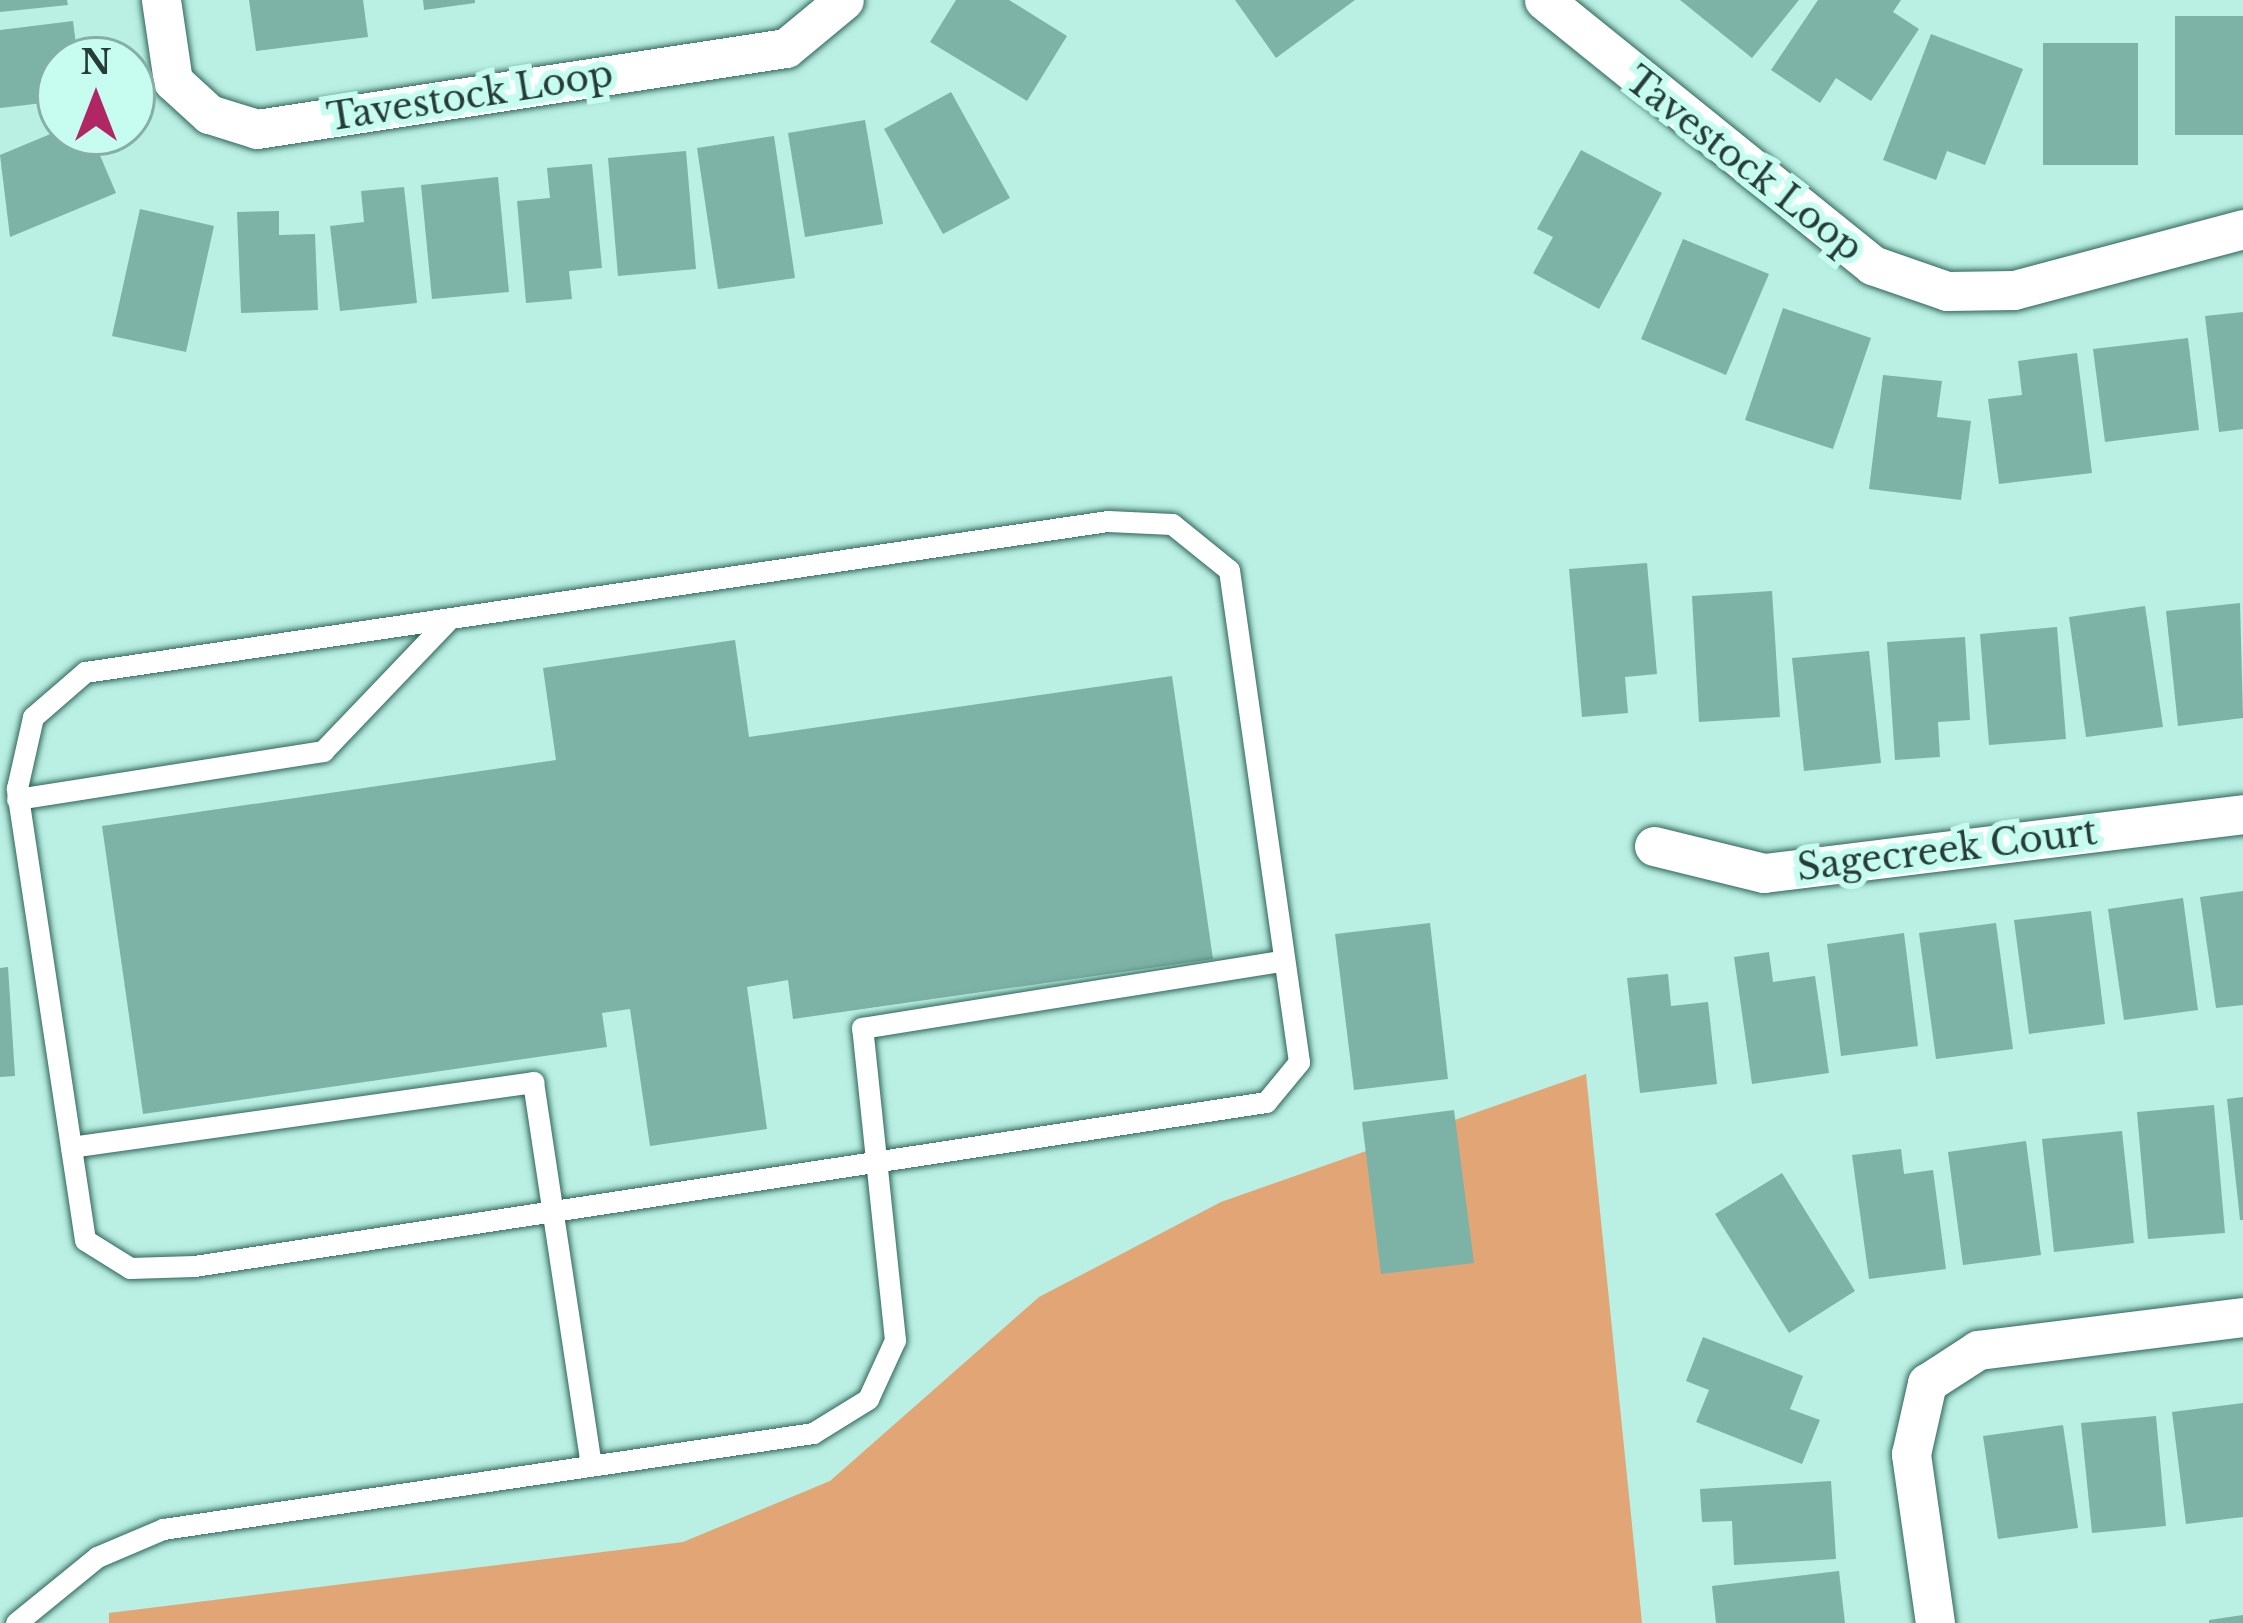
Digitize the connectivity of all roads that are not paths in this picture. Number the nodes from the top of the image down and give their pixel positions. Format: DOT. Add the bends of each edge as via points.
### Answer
graph roads {
  1 [pos="161,0"];
  2 [pos="844,0"];
  3 [pos="1544,0"];
  4 [pos="2243,229"];
  5 [pos="448,619"];
  6 [pos="17,799"];
  7 [pos="2243,814"];
  8 [pos="1654,846"];
  9 [pos="1282,961"];
  10 [pos="71,1147"];
  11 [pos="881,1163"];
  12 [pos="560,1211"];
  13 [pos="2243,1317"];
  14 [pos="591,1464"];
  15 [pos="16,1623"];
  16 [pos="1935,1623"];
  1 -- 2 [label="street, Tavestock Loop" via="173,81 209,114 257,129 786,48"];
  3 -- 4 [label="street, Tavestock Loop" via="1872,265 1947,291 2037,286"];
  5 -- 6 [label="lane" via="323,751"];
  5 -- 6 [label="lane" via="85,672 33,717"];
  5 -- 9 [label="lane" via="1108,521 1172,524 1228,570"];
  6 -- 10 [label="lane"];
  7 -- 8 [label="street, Sagecreek Court" via="1764,873"];
  9 -- 11 [label="lane" via="1299,1062 1267,1102"];
  9 -- 11 [label="lane" via="862,1028"];
  10 -- 12 [label="lane" via="86,1240 130,1268"];
  10 -- 12 [label="lane" via="533,1082"];
  11 -- 12 [label="lane"];
  11 -- 14 [label="lane" via="896,1340 868,1399 813,1433"];
  12 -- 14 [label="lane"];
  13 -- 16 [label="street" via="1978,1350 1927,1383 1911,1454"];
  14 -- 15 [label="lane" via="163,1529 97,1557"];
}
